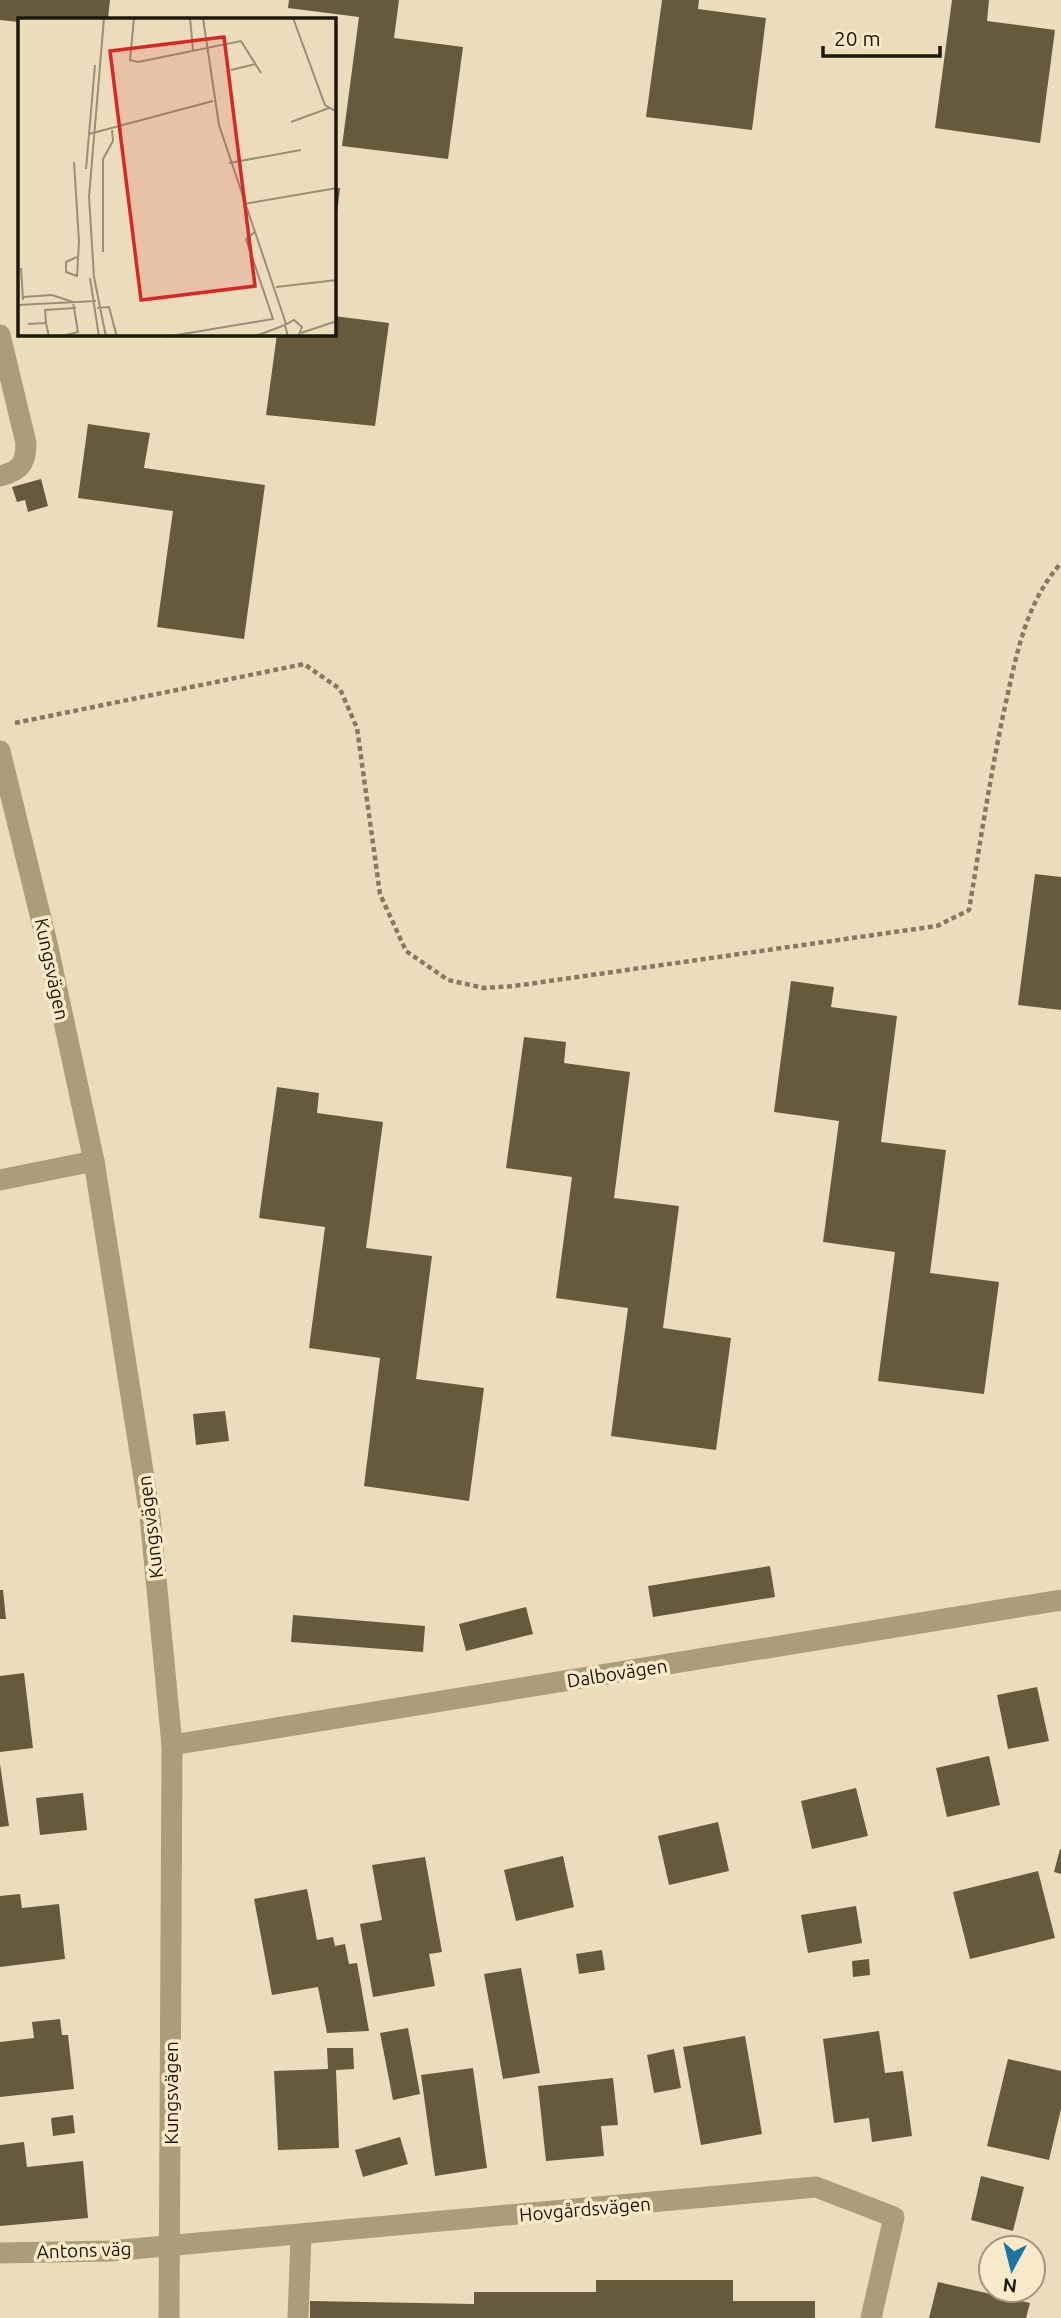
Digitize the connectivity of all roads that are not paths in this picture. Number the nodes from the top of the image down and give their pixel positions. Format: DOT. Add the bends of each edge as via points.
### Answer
graph roads {
  1 [pos="0,334"];
  2 [pos="0,476"];
  3 [pos="1,758"];
  4 [pos="94,1161"];
  5 [pos="0,1180"];
  6 [pos="1061,1600"];
  7 [pos="172,1745"];
  8 [pos="301,2235"];
  9 [pos="168,2245"];
  10 [pos="0,2253"];
  11 [pos="169,2318"];
  12 [pos="298,2318"];
  13 [pos="871,2318"];
  1 -- 2 [label="street" via="26,443 26,460 16,472"];
  3 -- 4 [label="street, Kungsvägen"];
  4 -- 5 [label="street"];
  4 -- 7 [label="street, Kungsvägen" via="148,1503"];
  6 -- 7 [label="street, Dalbovägen"];
  7 -- 9 [label="street, Kungsvägen"];
  8 -- 9 [label="street, Hovgårdsvägen"];
  8 -- 12 [label="street"];
  8 -- 13 [label="street, Hovgårdsvägen" via="816,2187 894,2217"];
  9 -- 10 [label="street, Antons väg"];
  9 -- 11 [label="street, Kungsvägen"];
}
